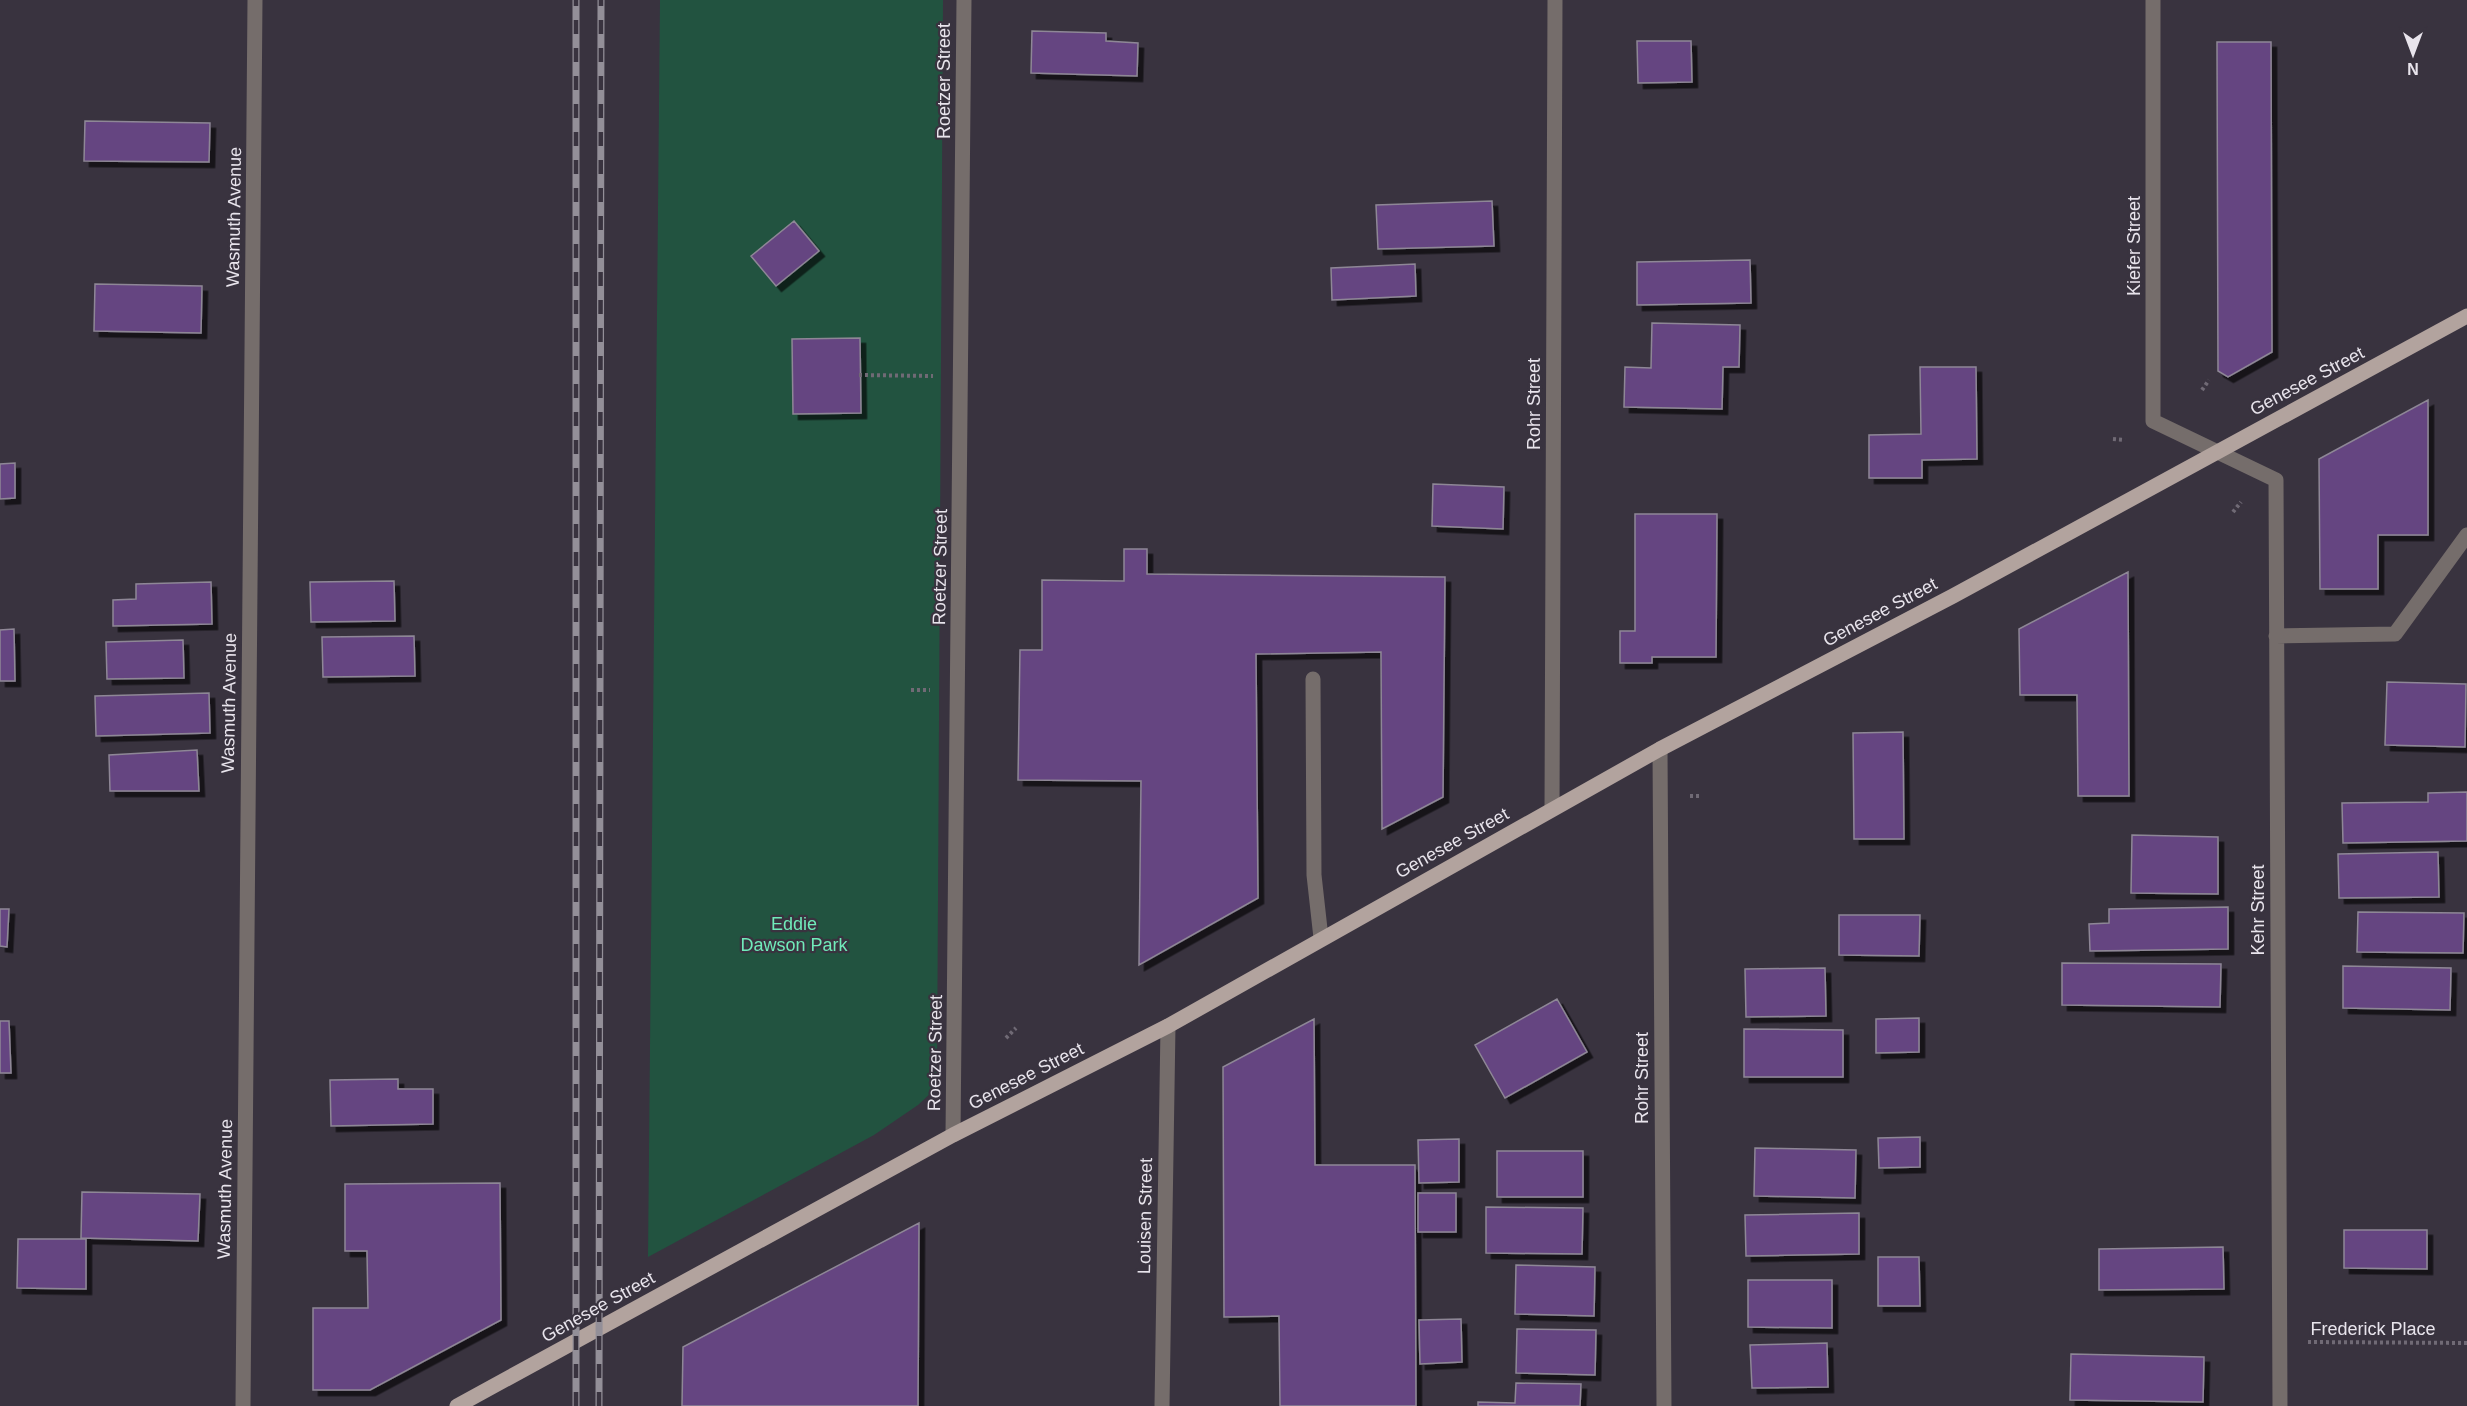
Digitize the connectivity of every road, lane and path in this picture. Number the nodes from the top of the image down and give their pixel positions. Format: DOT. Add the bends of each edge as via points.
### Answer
graph roads {
  1 [pos="255,0"];
  2 [pos="964,0"];
  3 [pos="1555,0"];
  4 [pos="2153,0"];
  5 [pos="2466,320"];
  6 [pos="859,375"];
  7 [pos="961,376"];
  8 [pos="2209,380"];
  9 [pos="2202,390"];
  10 [pos="2113,439"];
  11 [pos="2125,440"];
  12 [pos="2217,452"];
  13 [pos="2241,502"];
  14 [pos="2233,512"];
  15 [pos="2467,535"];
  16 [pos="2276,636"];
  17 [pos="1313,679"];
  18 [pos="1660,749"];
  19 [pos="1690,796"];
  20 [pos="1702,796"];
  21 [pos="1552,809"];
  22 [pos="1321,938"];
  23 [pos="1168,1026"];
  24 [pos="1016,1028"];
  25 [pos="1006,1038"];
  26 [pos="954,1135"];
  27 [pos="2280,1342"];
  28 [pos="2467,1343"];
  29 [pos="243,1406"];
  30 [pos="457,1406"];
  31 [pos="1162,1406"];
  32 [pos="1664,1406"];
  33 [pos="2280,1406"];
  1 -- 29 [label="street, Wasmuth Avenue"];
  2 -- 7 [label="street, Roetzer Street"];
  3 -- 21 [label="street, Rohr Street"];
  4 -- 12 [label="street, Kiefer Street" via="2153,422"];
  5 -- 12 [label="main road, Genesee Street"];
  6 -- 7 [label="path"];
  7 -- 26 [label="street, Roetzer Street"];
  8 -- 9 [label="path"];
  10 -- 11 [label="path"];
  12 -- 16 [label="street, Kehr Street" via="2276,480"];
  12 -- 18 [label="main road, Genesee Street"];
  13 -- 14 [label="path"];
  15 -- 16 [label="street" via="2395,633"];
  16 -- 27 [label="street, Kehr Street"];
  17 -- 22 [label="street" via="1314,875"];
  18 -- 21 [label="main road, Genesee Street"];
  18 -- 32 [label="street, Rohr Street"];
  19 -- 20 [label="path"];
  21 -- 22 [label="main road, Genesee Street"];
  22 -- 23 [label="main road, Genesee Street"];
  23 -- 26 [label="main road, Genesee Street"];
  23 -- 31 [label="street, Louisen Street"];
  24 -- 25 [label="path"];
  26 -- 30 [label="main road, Genesee Street"];
  27 -- 28 [label="path, Frederick Place"];
  27 -- 33 [label="street, Kehr Street"];
}
